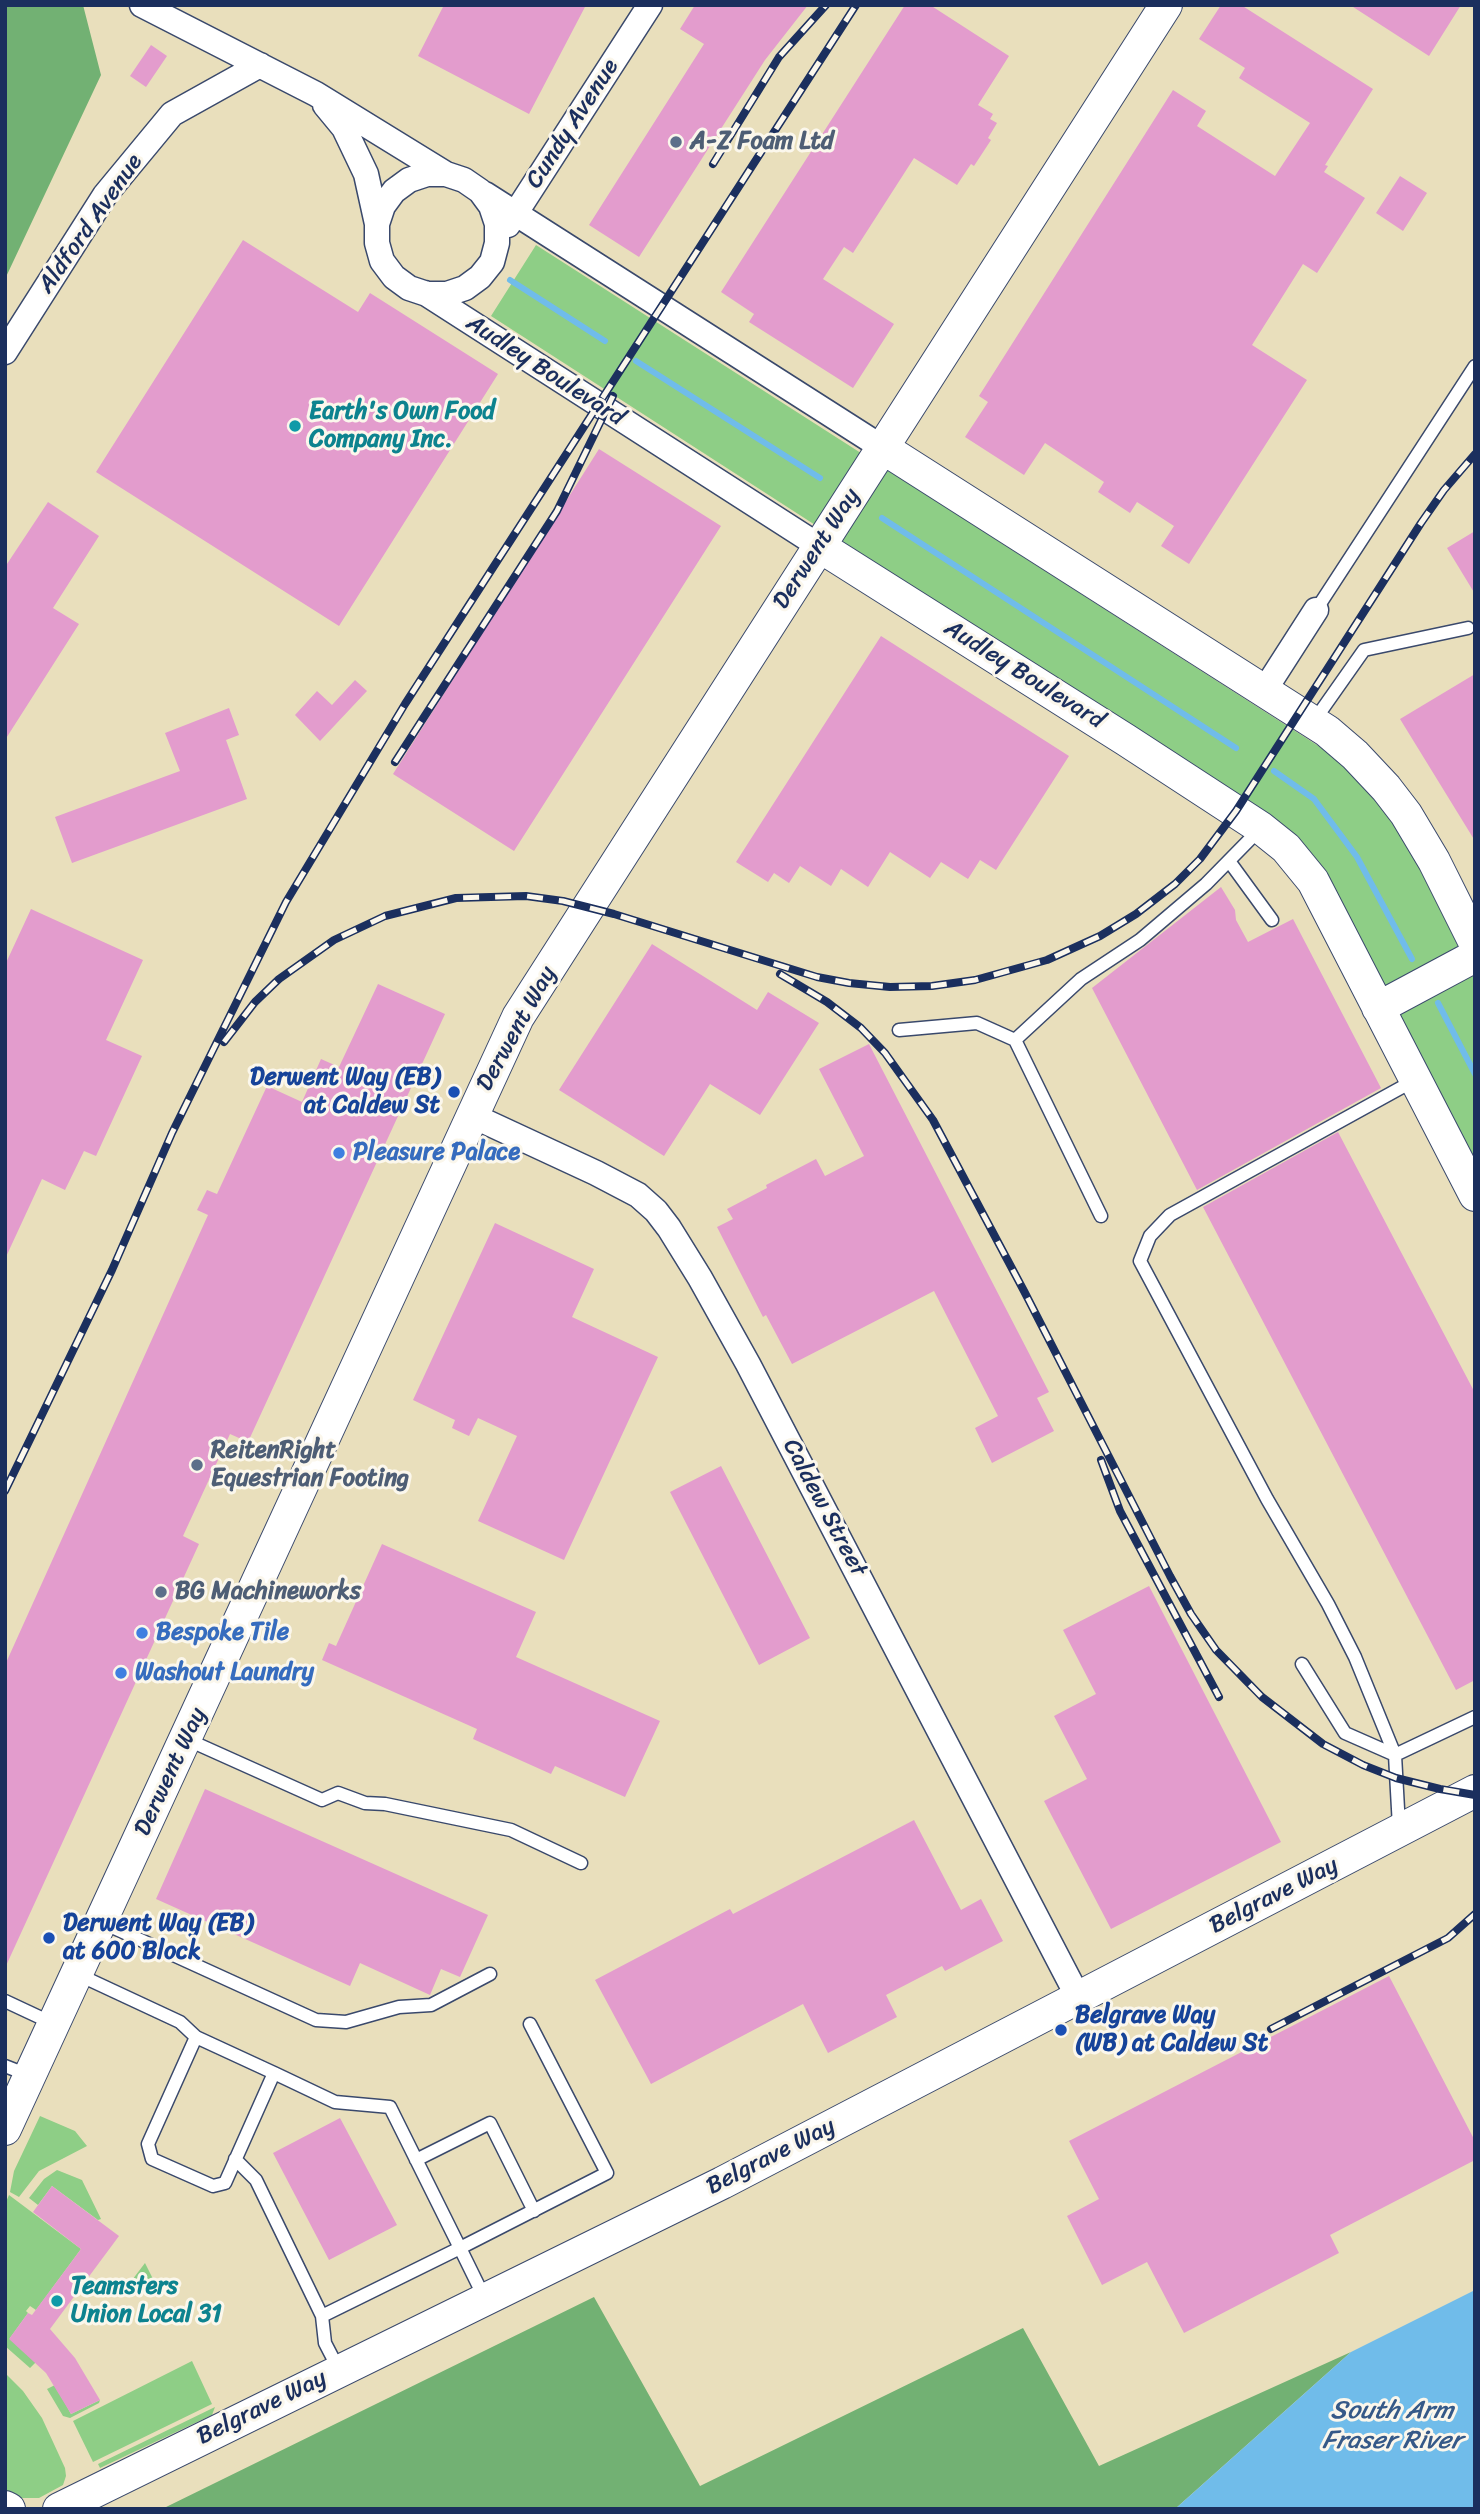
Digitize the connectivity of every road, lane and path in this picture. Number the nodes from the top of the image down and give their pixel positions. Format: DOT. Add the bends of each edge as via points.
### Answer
graph roads {
  1 [pos="142,5"];
  2 [pos="650,5"];
  3 [pos="1166,5"];
  4 [pos="260,65"];
  5 [pos="316,94"];
  6 [pos="446,174"];
  7 [pos="480,191"];
  8 [pos="515,214"];
  9 [pos="377,224"];
  10 [pos="497,243"];
  11 [pos="425,293"];
  12 [pos="5,352"];
  13 [pos="1475,366"];
  14 [pos="883,448"];
  15 [pos="819,546"];
  16 [pos="1316,610"];
  17 [pos="1468,628"];
  18 [pos="1264,691"];
  19 [pos="1313,722"];
  20 [pos="1261,828"];
  21 [pos="1229,861"];
  22 [pos="1272,920"];
  23 [pos="1475,943"];
  24 [pos="1475,956"];
  25 [pos="1378,1008"];
  26 [pos="899,1030"];
  27 [pos="1015,1040"];
  28 [pos="1415,1079"];
  29 [pos="471,1115"];
  30 [pos="1475,1195"];
  31 [pos="1101,1216"];
  32 [pos="1302,1664"];
  33 [pos="1475,1717"];
  34 [pos="186,1739"];
  35 [pos="1395,1755"];
  36 [pos="1475,1791"];
  37 [pos="1400,1831"];
  38 [pos="581,1863"];
  39 [pos="101,1922"];
  40 [pos="76,1974"];
  41 [pos="490,1974"];
  42 [pos="1078,1997"];
  43 [pos="5,2001"];
  44 [pos="53,2023"];
  45 [pos="530,2024"];
  46 [pos="196,2037"];
  47 [pos="18,2071"];
  48 [pos="274,2073"];
  49 [pos="5,2129"];
  50 [pos="235,2159"];
  51 [pos="416,2160"];
  52 [pos="534,2211"];
  53 [pos="460,2248"];
  54 [pos="485,2299"];
  55 [pos="322,2316"];
  56 [pos="339,2370"];
  57 [pos="59,2509"];
  1 -- 4 [label="street"];
  2 -- 8 [label="street, Cundy Avenue"];
  3 -- 14 [label="street, Derwent Way"];
  4 -- 5 [label="street"];
  4 -- 12 [label="street, Aldford Avenue" via="172,114 105,195"];
  5 -- 6 [label="street"];
  5 -- 9 [label="street" via="344,128 366,174"];
  6 -- 7 [label="street"];
  6 -- 9 [label="street" via="409,180 383,206"];
  7 -- 8 [label="street"];
  7 -- 10 [label="street" via="498,224"];
  8 -- 10 [label="street, Cundy Avenue"];
  8 -- 14 [label="street"];
  9 -- 11 [label="street" via="382,261 394,277"];
  10 -- 11 [label="street" via="492,262 465,288 447,294"];
  11 -- 15 [label="street, Audley Boulevard"];
  13 -- 16 [label="lane"];
  14 -- 15 [label="street, Derwent Way"];
  14 -- 18 [label="street"];
  15 -- 20 [label="street, Audley Boulevard"];
  15 -- 29 [label="street, Derwent Way" via="518,1017"];
  16 -- 18 [label="street"];
  17 -- 19 [label="lane" via="1364,650"];
  18 -- 19 [label="street"];
  19 -- 23 [label="street" via="1355,755 1406,814"];
  20 -- 21 [label="lane"];
  20 -- 25 [label="street, Audley Boulevard" via="1286,848 1313,881"];
  21 -- 22 [label="lane"];
  21 -- 27 [label="lane" via="1140,940 1081,979"];
  24 -- 25 [label="street"];
  25 -- 28 [label="street, Audley Boulevard"];
  26 -- 27 [label="lane" via="977,1023"];
  27 -- 31 [label="lane"];
  28 -- 30 [label="street, Audley Boulevard"];
  28 -- 35 [label="lane" via="1170,1215 1150,1236 1140,1261 1349,1646"];
  29 -- 34 [label="street, Derwent Way"];
  29 -- 42 [label="street, Caldew Street" via="638,1195 669,1228 748,1364"];
  32 -- 35 [label="lane" via="1345,1733"];
  33 -- 35 [label="lane"];
  34 -- 38 [label="lane" via="322,1800 338,1793 365,1803 511,1830"];
  34 -- 39 [label="street, Derwent Way"];
  35 -- 37 [label="lane"];
  36 -- 37 [label="street, Belgrave Way"];
  37 -- 42 [label="street, Belgrave Way"];
  39 -- 40 [label="street, Derwent Way"];
  39 -- 41 [label="lane" via="316,2020 346,2022 399,2007 431,2005"];
  40 -- 44 [label="street, Derwent Way"];
  40 -- 46 [label="lane" via="180,2022"];
  42 -- 54 [label="street, Belgrave Way" via="722,2183"];
  43 -- 44 [label="lane"];
  44 -- 47 [label="street, Derwent Way"];
  45 -- 52 [label="lane" via="607,2173"];
  46 -- 48 [label="lane"];
  46 -- 50 [label="lane" via="148,2144 152,2159 213,2186 225,2183"];
  47 -- 49 [label="street, Derwent Way"];
  48 -- 50 [label="lane"];
  48 -- 51 [label="lane" via="335,2102 390,2107"];
  50 -- 55 [label="lane" via="257,2180"];
  51 -- 52 [label="lane" via="489,2123"];
  51 -- 53 [label="lane"];
  52 -- 53 [label="lane"];
  53 -- 54 [label="lane"];
  53 -- 55 [label="lane"];
  54 -- 56 [label="street, Belgrave Way"];
  55 -- 56 [label="lane" via="325,2343"];
  56 -- 57 [label="street, Belgrave Way"];
}
